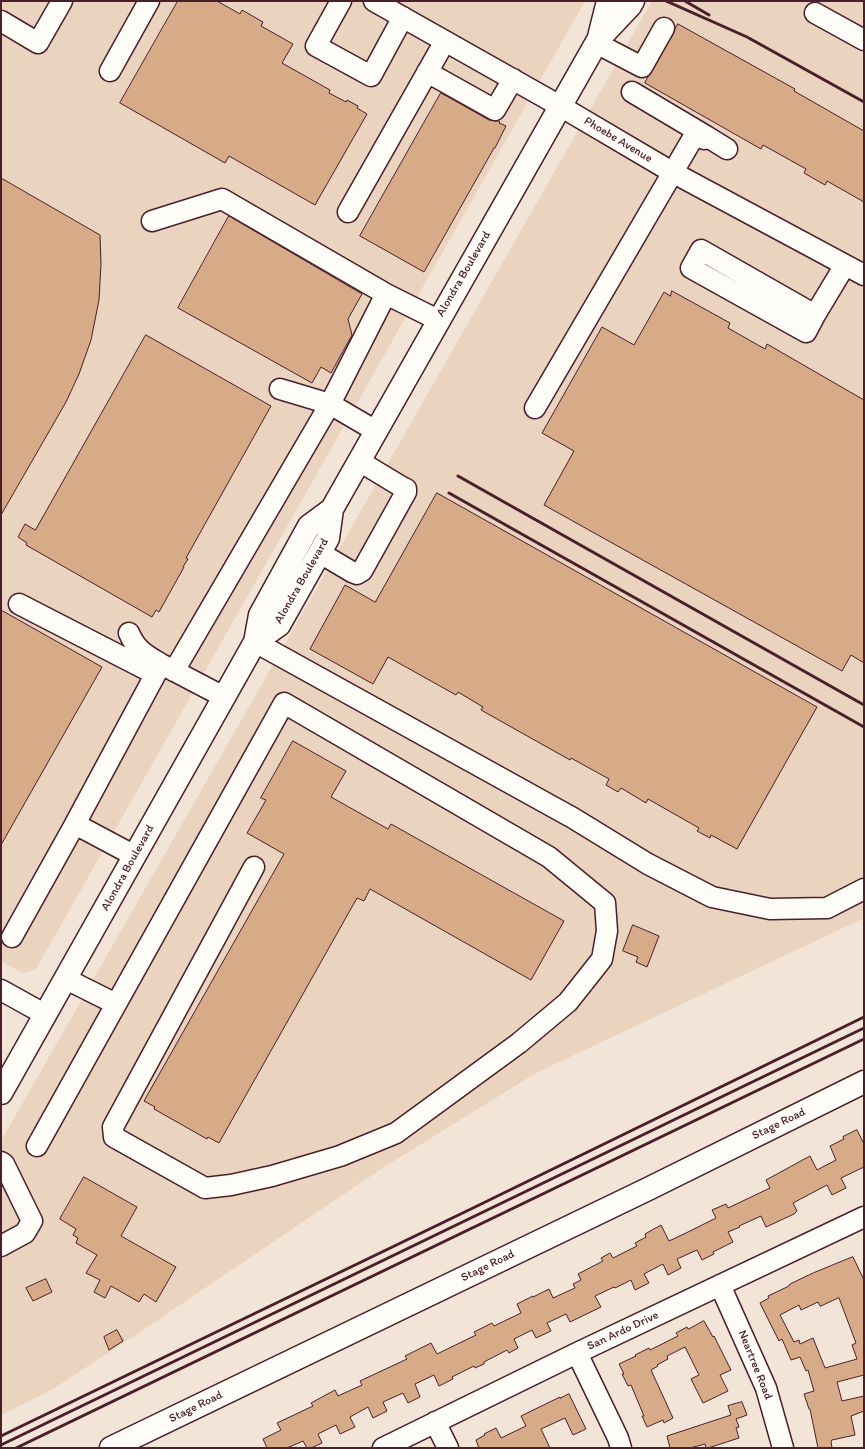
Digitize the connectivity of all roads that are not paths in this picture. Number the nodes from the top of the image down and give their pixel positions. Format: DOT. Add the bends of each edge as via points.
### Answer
graph roads {
  1 [pos="62,1"];
  2 [pos="149,1"];
  3 [pos="341,1"];
  4 [pos="374,1"];
  5 [pos="608,1"];
  6 [pos="633,1"];
  7 [pos="815,13"];
  8 [pos="403,17"];
  9 [pos="1,21"];
  10 [pos="664,28"];
  11 [pos="864,40"];
  12 [pos="445,41"];
  13 [pos="597,41"];
  14 [pos="110,70"];
  15 [pos="427,72"];
  16 [pos="513,79"];
  17 [pos="632,92"];
  18 [pos="560,106"];
  19 [pos="701,133"];
  20 [pos="727,149"];
  21 [pos="678,175"];
  22 [pos="348,212"];
  23 [pos="152,221"];
  24 [pos="845,265"];
  25 [pos="864,276"];
  26 [pos="386,294"];
  27 [pos="815,315"];
  28 [pos="438,320"];
  29 [pos="280,389"];
  30 [pos="330,404"];
  31 [pos="535,408"];
  32 [pos="376,431"];
  33 [pos="359,461"];
  34 [pos="332,509"];
  35 [pos="320,553"];
  36 [pos="19,604"];
  37 [pos="130,633"];
  38 [pos="255,642"];
  39 [pos="163,669"];
  40 [pos="224,697"];
  41 [pos="75,824"];
  42 [pos="134,856"];
  43 [pos="254,867"];
  44 [pos="864,889"];
  45 [pos="12,937"];
  46 [pos="66,978"];
  47 [pos="1,990"];
  48 [pos="116,1004"];
  49 [pos="46,1015"];
  50 [pos="864,1082"];
  51 [pos="1,1093"];
  52 [pos="37,1146"];
  53 [pos="1,1162"];
  54 [pos="864,1218"];
  55 [pos="1,1246"];
  56 [pos="720,1285"];
  57 [pos="577,1353"];
  58 [pos="435,1422"];
  59 [pos="111,1448"];
  60 [pos="383,1448"];
  61 [pos="448,1448"];
  62 [pos="620,1448"];
  63 [pos="783,1448"];
  1 -- 9 [label="street" via="38,43"];
  2 -- 14 [label="street"];
  3 -- 8 [label="street" via="316,46 371,76"];
  4 -- 8 [label="street, Phoebe Avenue"];
  5 -- 13 [label="main road, Alondra Boulevard"];
  6 -- 13 [label="main road, Alondra Boulevard"];
  7 -- 11 [label="street"];
  8 -- 12 [label="street, Phoebe Avenue"];
  10 -- 13 [label="street" via="642,67"];
  12 -- 15 [label="street"];
  12 -- 16 [label="street, Phoebe Avenue"];
  13 -- 18 [label="main road, Alondra Boulevard"];
  15 -- 16 [label="street" via="495,110"];
  15 -- 22 [label="street"];
  16 -- 18 [label="street, Phoebe Avenue"];
  17 -- 19 [label="street"];
  18 -- 21 [label="street, Phoebe Avenue"];
  18 -- 28 [label="main road, Alondra Boulevard"];
  19 -- 20 [label="street"];
  19 -- 21 [label="street"];
  21 -- 24 [label="street, Phoebe Avenue"];
  21 -- 31 [label="street"];
  23 -- 26 [label="street" via="222,199"];
  24 -- 25 [label="street, Phoebe Avenue"];
  24 -- 27 [label="street"];
  26 -- 28 [label="street"];
  26 -- 30 [label="street"];
  27 -- 27 [label="street" via="701,250 691,268 806,332"];
  28 -- 32 [label="main road, Alondra Boulevard"];
  29 -- 30 [label="street"];
  30 -- 32 [label="street"];
  30 -- 39 [label="street"];
  32 -- 33 [label="main road, Alondra Boulevard"];
  33 -- 34 [label="main road, Alondra Boulevard"];
  33 -- 35 [label="street" via="406,489 406,492 362,571 357,574 352,572"];
  34 -- 35 [label="main road, Alondra Boulevard" via="328,538"];
  34 -- 38 [label="main road, Alondra Boulevard" via="309,526 260,615"];
  35 -- 38 [label="main road, Alondra Boulevard" via="280,625"];
  36 -- 39 [label="street"];
  37 -- 39 [label="street" via="133,643 141,652"];
  38 -- 40 [label="main road, Alondra Boulevard"];
  38 -- 44 [label="street" via="573,818 648,864 712,897 770,909 827,908"];
  39 -- 40 [label="street"];
  39 -- 41 [label="street"];
  40 -- 42 [label="main road, Alondra Boulevard"];
  41 -- 42 [label="street"];
  41 -- 45 [label="street"];
  42 -- 46 [label="main road, Alondra Boulevard"];
  43 -- 48 [label="street" via="113,1127 114,1137 205,1188 272,1176 340,1156 396,1133 519,1043 568,1002 602,959 607,931 605,903 549,857 284,703"];
  46 -- 48 [label="street"];
  46 -- 49 [label="main road, Alondra Boulevard"];
  47 -- 49 [label="street"];
  48 -- 52 [label="street"];
  49 -- 51 [label="main road, Alondra Boulevard"];
  50 -- 59 [label="main road, Stage Road" via="656,1186"];
  53 -- 55 [label="street" via="32,1221 25,1233"];
  54 -- 56 [label="street, San Ardo Drive"];
  56 -- 57 [label="street, San Ardo Drive"];
  56 -- 63 [label="street, Neartree Road" via="766,1388"];
  57 -- 58 [label="street, San Ardo Drive"];
  57 -- 62 [label="street" via="618,1438"];
  58 -- 60 [label="street, San Ardo Drive"];
  58 -- 61 [label="street"];
}
